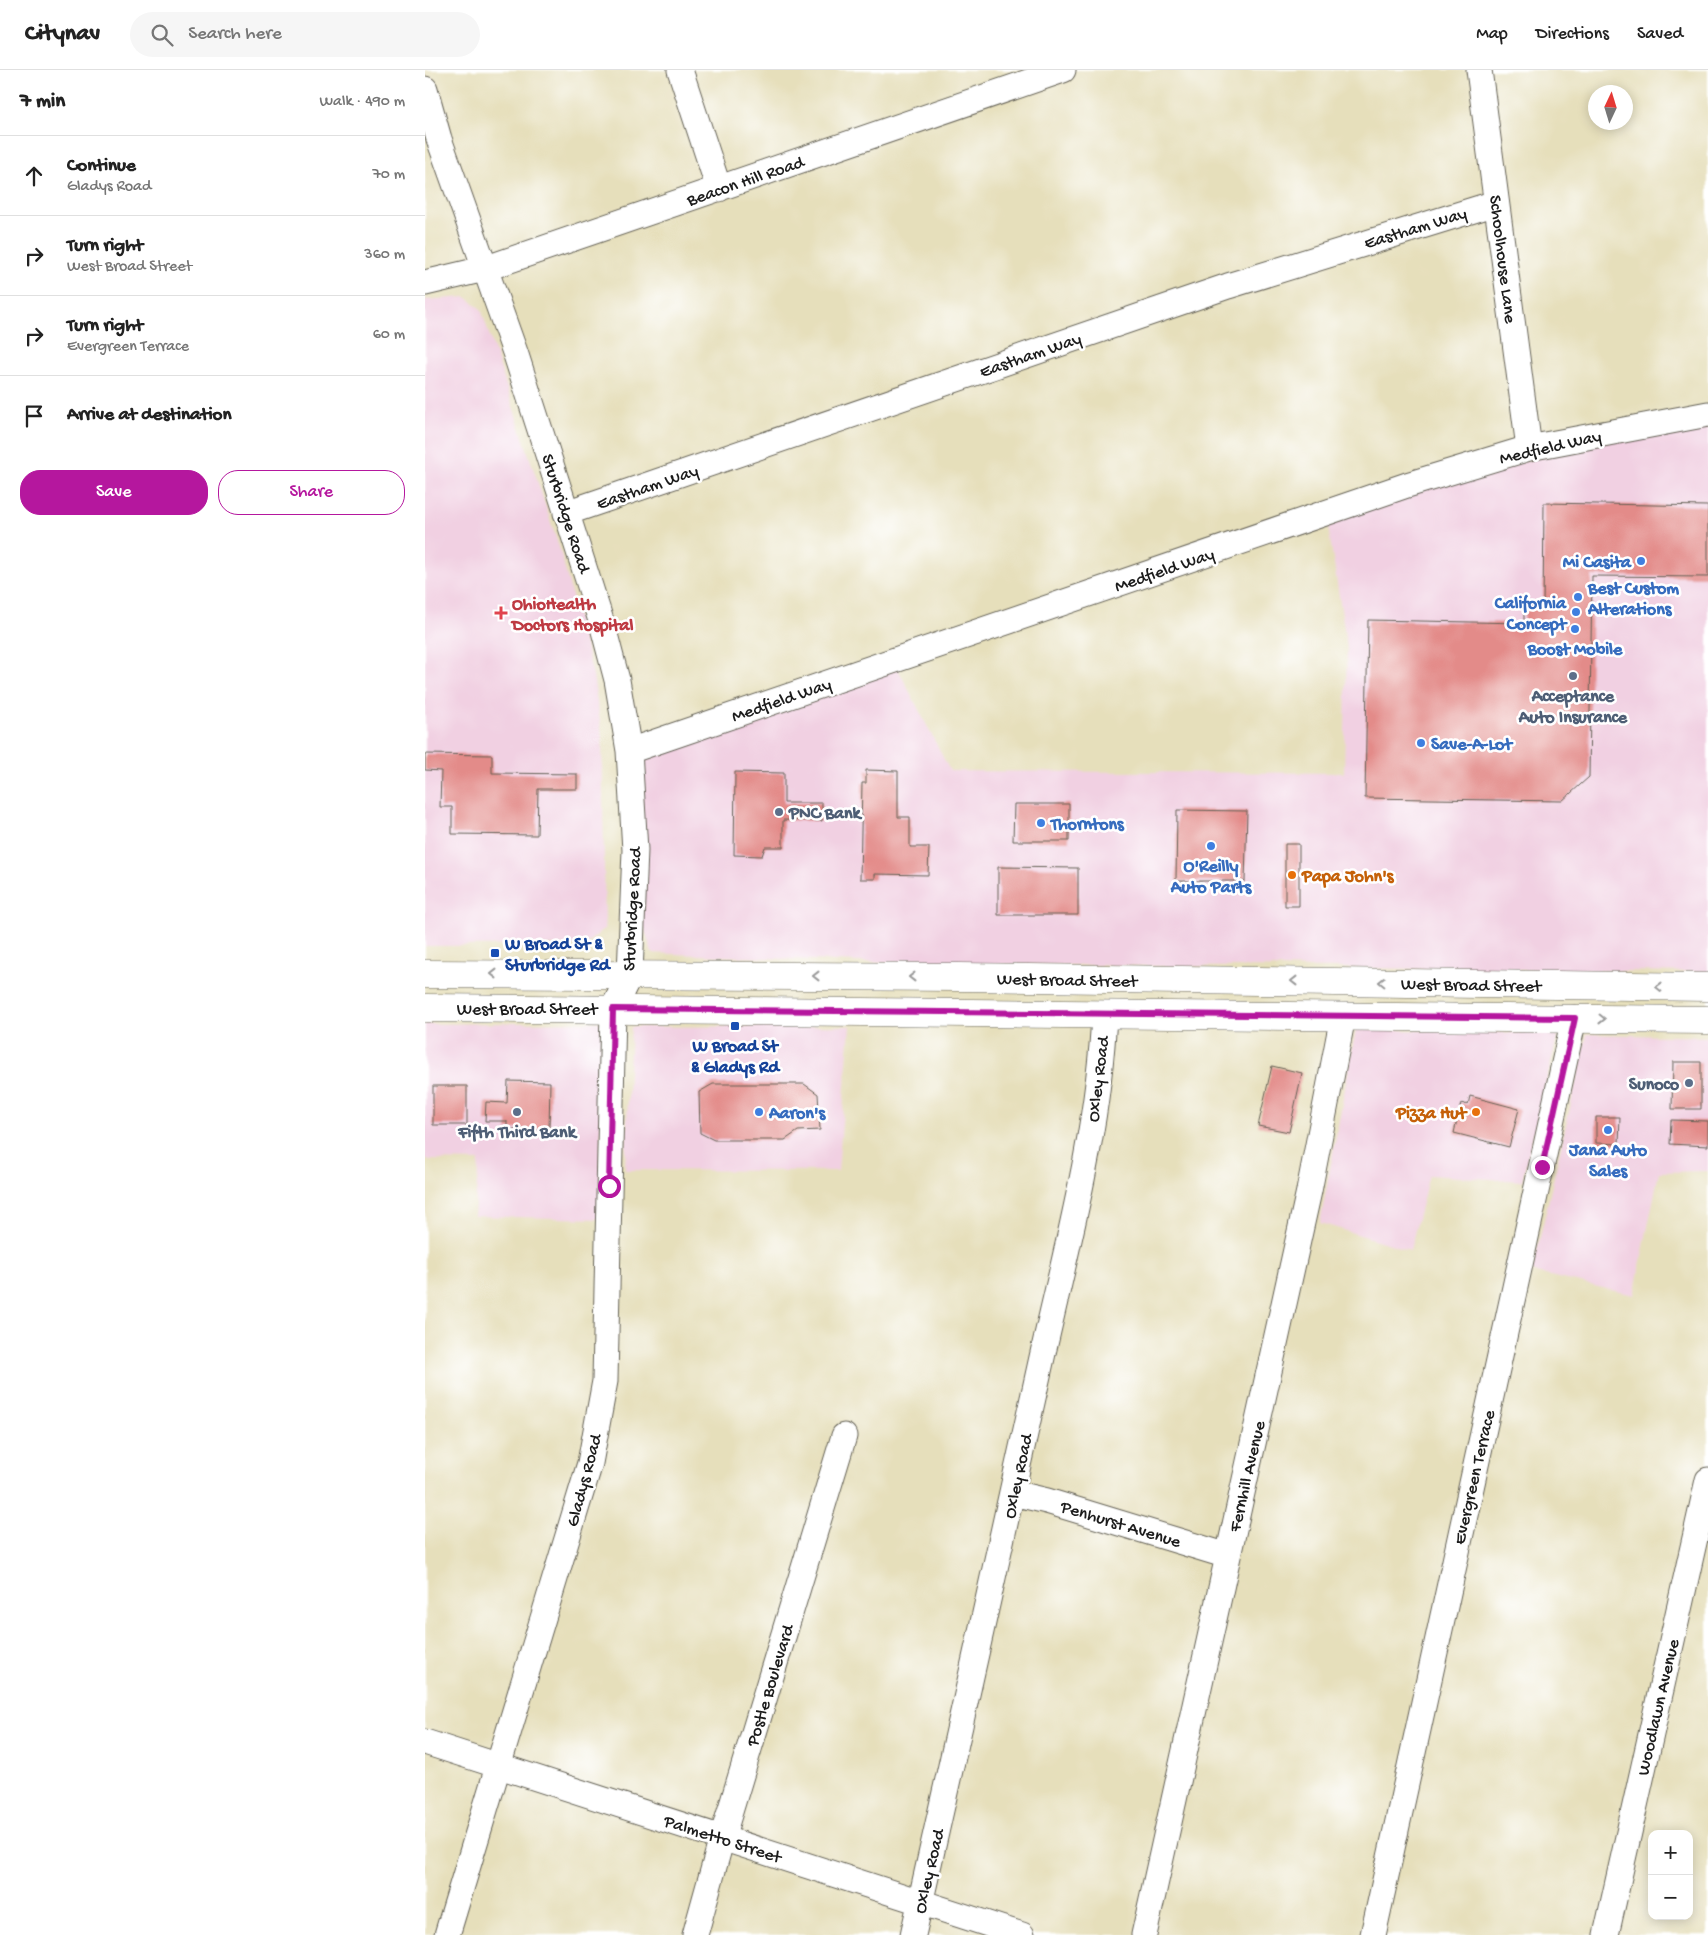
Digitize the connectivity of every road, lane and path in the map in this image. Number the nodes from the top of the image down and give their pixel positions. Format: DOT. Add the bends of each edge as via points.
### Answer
graph roads {
  1 [pos="680,70"];
  2 [pos="1063,70"];
  3 [pos="1479,70"];
  4 [pos="425,89"];
  5 [pos="719,189"];
  6 [pos="1496,203"];
  7 [pos="484,268"];
  8 [pos="425,283"];
  9 [pos="1708,414"];
  10 [pos="1529,448"];
  11 [pos="567,513"];
  12 [pos="629,752"];
  13 [pos="425,974"];
  14 [pos="630,974"];
  15 [pos="1130,979"];
  16 [pos="1606,986"];
  17 [pos="1708,987"];
  18 [pos="425,1008"];
  19 [pos="613,1009"];
  20 [pos="856,1012"];
  21 [pos="1104,1014"];
  22 [pos="1343,1016"];
  23 [pos="1575,1018"];
  24 [pos="1708,1020"];
  25 [pos="844,1436"];
  26 [pos="1708,1480"];
  27 [pos="1013,1493"];
  28 [pos="1228,1556"];
  29 [pos="425,1742"];
  30 [pos="499,1765"];
  31 [pos="722,1838"];
  32 [pos="921,1902"];
  33 [pos="447,1935"];
  34 [pos="695,1935"];
  35 [pos="913,1935"];
  36 [pos="1022,1935"];
  37 [pos="1144,1935"];
  38 [pos="1373,1935"];
  39 [pos="1606,1935"];
  1 -- 5 [label="street"];
  2 -- 5 [label="street, Beacon Hill Road"];
  3 -- 6 [label="street, Schoolhouse Lane"];
  4 -- 7 [label="street, Sturbridge Road"];
  5 -- 7 [label="street, Beacon Hill Road"];
  6 -- 10 [label="street, Schoolhouse Lane"];
  6 -- 11 [label="street, Eastham Way" via="1228,286"];
  7 -- 8 [label="street, Beacon Hill Road"];
  7 -- 11 [label="street, Sturbridge Road"];
  9 -- 10 [label="street, Medfield Way"];
  10 -- 12 [label="street, Medfield Way" via="1407,485"];
  11 -- 12 [label="street, Sturbridge Road" via="617,680"];
  12 -- 14 [label="street, Sturbridge Road" via="635,850"];
  14 -- 13 [label="main road, West Broad Street, one-way"];
  15 -- 14 [label="main road, West Broad Street, one-way"];
  14 -- 19 [label="street, Sturbridge Road"];
  16 -- 15 [label="main road, West Broad Street, one-way"];
  15 -- 20 [label="main road" via="1122,990 1110,994 1037,995 984,1001 898,1000"];
  17 -- 16 [label="main road, West Broad Street, one-way"];
  16 -- 22 [label="main road" via="1575,1001 1373,1002"];
  18 -- 19 [label="main road, West Broad Street"];
  19 -- 20 [label="main road, West Broad Street"];
  19 -- 30 [label="street, Gladys Road" via="602,1401 590,1463"];
  20 -- 21 [label="main road, West Broad Street"];
  21 -- 22 [label="main road, West Broad Street"];
  21 -- 27 [label="street, Oxley Road" via="1103,1057 1085,1160"];
  22 -- 23 [label="main road, West Broad Street"];
  22 -- 28 [label="street, Fernhill Avenue" via="1309,1191"];
  23 -- 24 [label="main road, West Broad Street, one-way"];
  23 -- 38 [label="street, Evergreen Terrace"];
  25 -- 31 [label="street, Postle Boulevard"];
  26 -- 39 [label="street, Woodlawn Avenue"];
  27 -- 28 [label="street, Penhurst Avenue"];
  27 -- 32 [label="street, Oxley Road"];
  28 -- 37 [label="street, Fernhill Avenue"];
  29 -- 30 [label="street, Palmetto Street"];
  30 -- 31 [label="street, Palmetto Street"];
  30 -- 33 [label="street, Gladys Road"];
  31 -- 32 [label="street, Palmetto Street"];
  31 -- 34 [label="street, Postle Boulevard"];
  32 -- 35 [label="street, Oxley Road"];
  32 -- 36 [label="street, Palmetto Street"];
}
